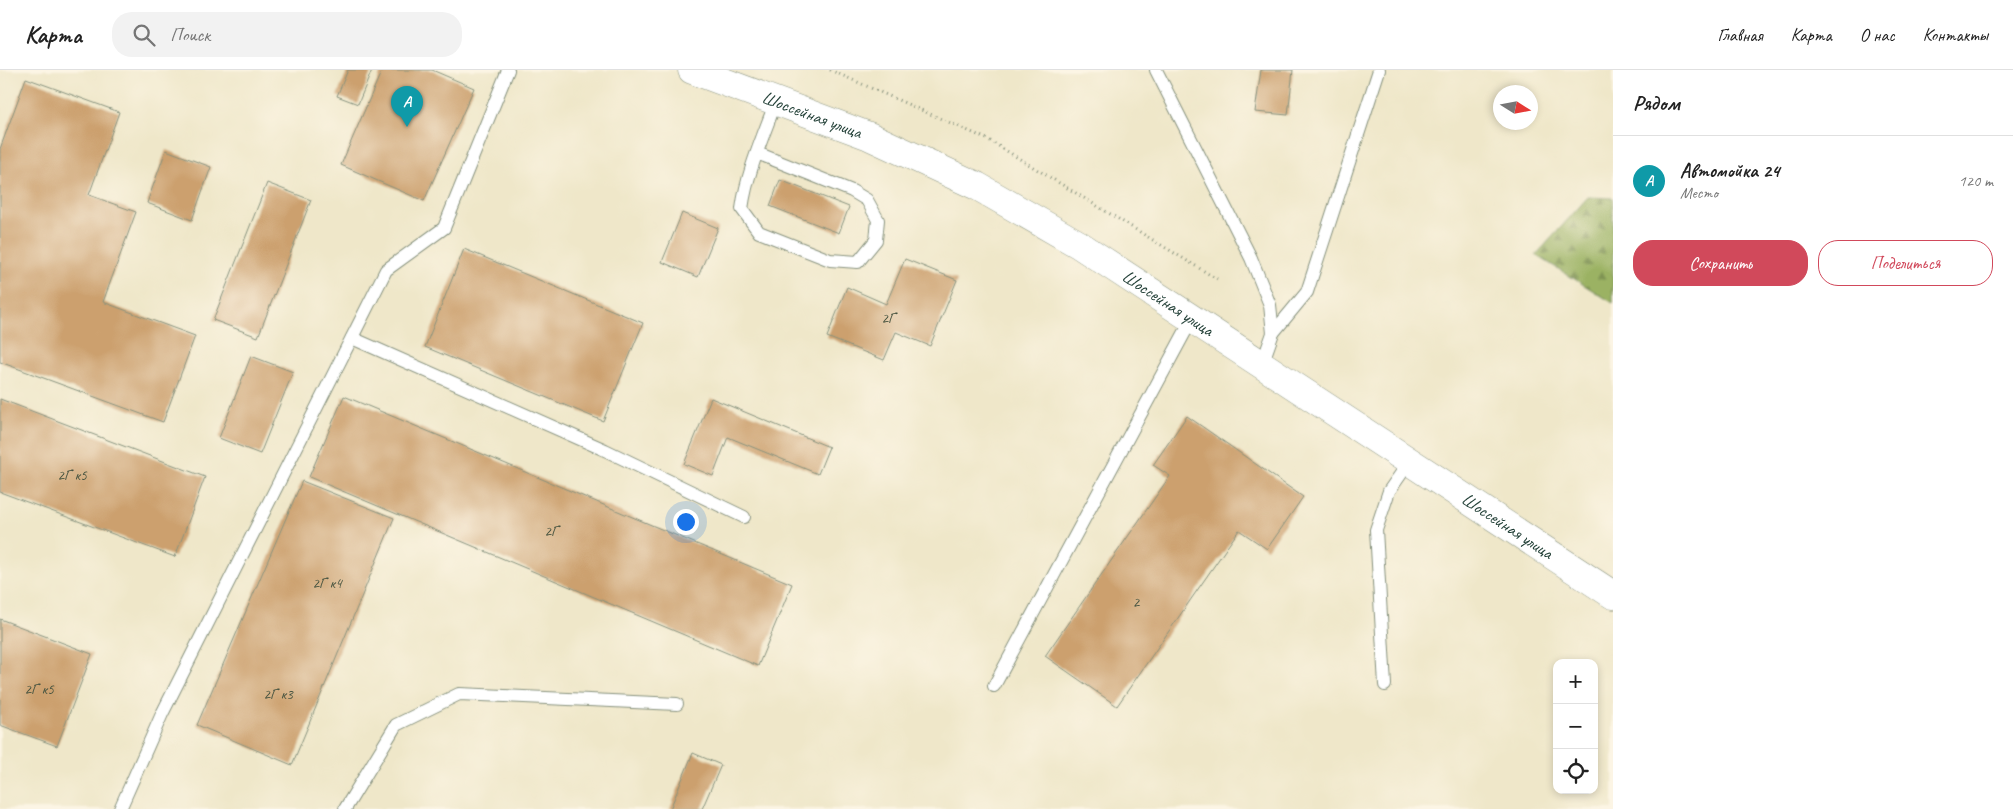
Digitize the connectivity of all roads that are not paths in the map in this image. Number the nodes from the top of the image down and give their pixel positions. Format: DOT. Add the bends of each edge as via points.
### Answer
graph roads {
  1 [pos="508,70"];
  2 [pos="692,70"];
  3 [pos="1156,70"];
  4 [pos="1379,70"];
  5 [pos="776,101"];
  6 [pos="757,153"];
  7 [pos="1192,318"];
  8 [pos="1273,333"];
  9 [pos="352,338"];
  10 [pos="1262,364"];
  11 [pos="1410,461"];
  12 [pos="744,517"];
  13 [pos="1613,596"];
  14 [pos="1385,685"];
  15 [pos="994,686"];
  16 [pos="677,704"];
  17 [pos="120,809"];
  18 [pos="345,809"];
  1 -- 9 [label="lane" via="444,228 386,270"];
  2 -- 5 [label="main road, Шоссейная улица"];
  3 -- 8 [label="lane" via="1251,258 1270,305"];
  4 -- 8 [label="lane" via="1307,292"];
  5 -- 6 [label="lane"];
  5 -- 7 [label="main road, Шоссейная улица" via="869,136 977,186 1078,244"];
  6 -- 6 [label="lane" via="745,186 742,210 759,232 830,260 858,262 876,240 878,220 867,200"];
  7 -- 10 [label="main road, Шоссейная улица"];
  7 -- 15 [label="lane"];
  8 -- 10 [label="lane"];
  9 -- 12 [label="lane" via="605,450"];
  9 -- 17 [label="lane" via="162,714"];
  10 -- 11 [label="main road, Шоссейная улица"];
  11 -- 13 [label="main road, Шоссейная улица"];
  11 -- 14 [label="lane" via="1389,491 1376,530"];
  16 -- 18 [label="lane" via="459,694 396,725"];
}
